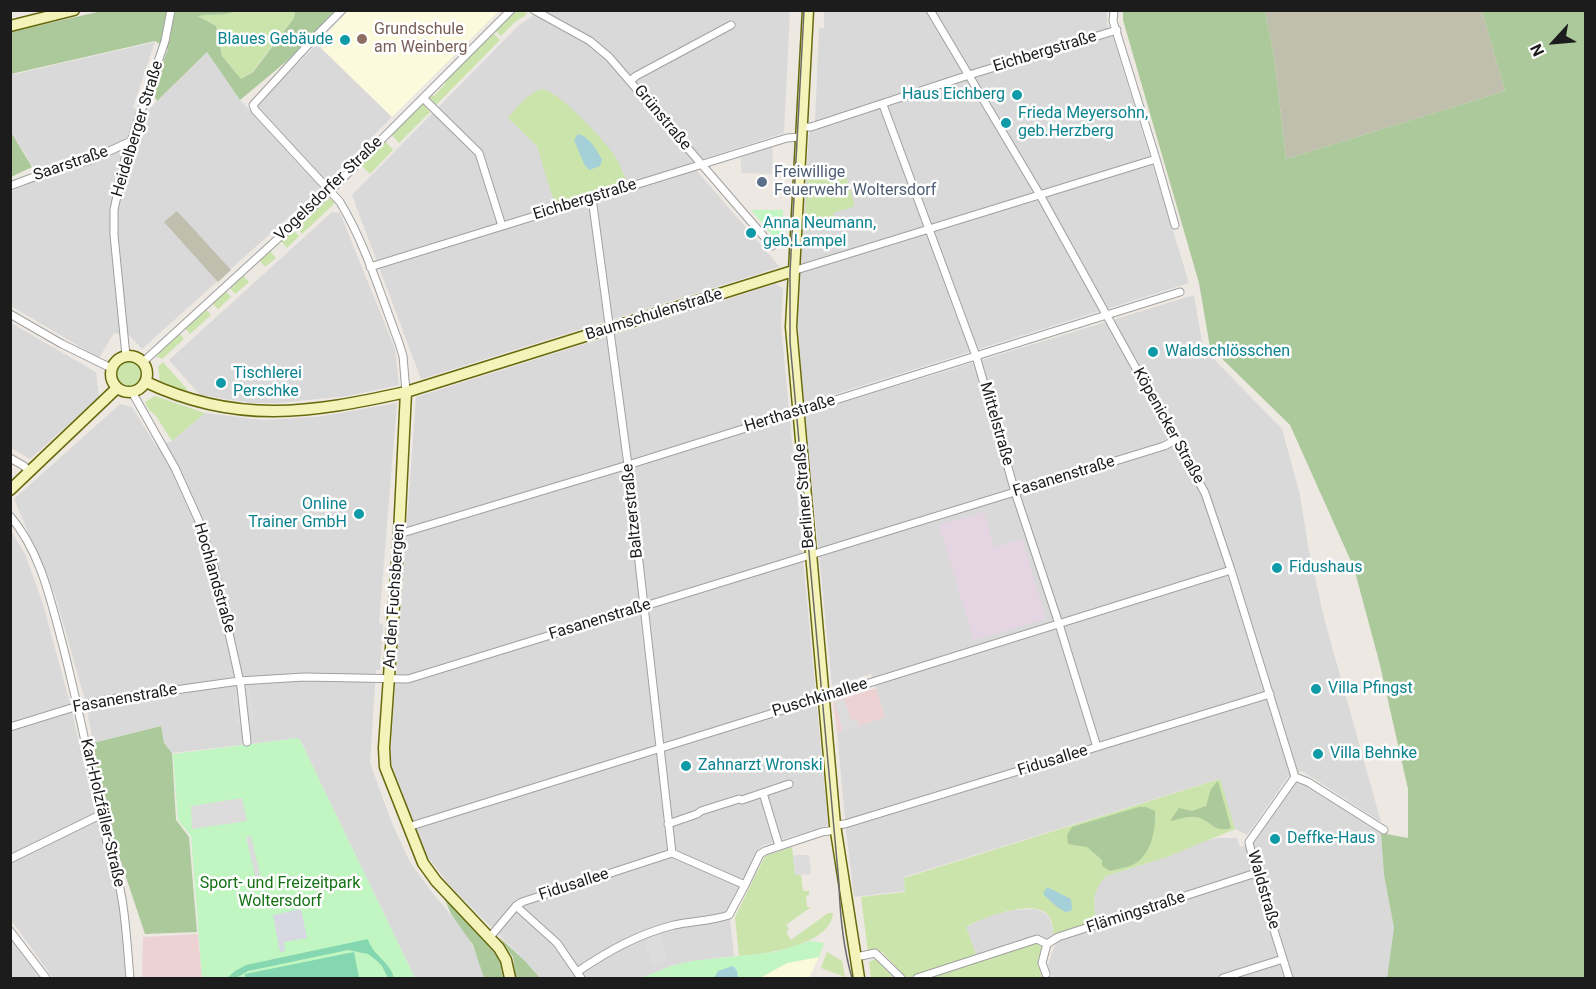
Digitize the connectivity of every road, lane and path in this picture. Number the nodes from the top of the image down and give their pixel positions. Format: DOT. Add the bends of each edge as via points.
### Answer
graph roads {
  1 [pos="74,10"];
  2 [pos="171,10"];
  3 [pos="342,10"];
  4 [pos="511,10"];
  5 [pos="534,10"];
  6 [pos="808,10"];
  7 [pos="930,10"];
  8 [pos="1114,10"];
  9 [pos="731,25"];
  10 [pos="10,26"];
  11 [pos="1117,30"];
  12 [pos="969,75"];
  13 [pos="630,81"];
  14 [pos="423,98"];
  15 [pos="883,105"];
  16 [pos="801,132"];
  17 [pos="131,141"];
  18 [pos="1156,159"];
  19 [pos="700,164"];
  20 [pos="10,186"];
  21 [pos="330,191"];
  22 [pos="1040,195"];
  23 [pos="592,198"];
  24 [pos="1175,225"];
  25 [pos="502,226"];
  26 [pos="928,229"];
  27 [pos="772,246"];
  28 [pos="370,267"];
  29 [pos="793,271"];
  30 [pos="1180,292"];
  31 [pos="10,314"];
  32 [pos="1105,315"];
  33 [pos="610,329"];
  34 [pos="126,356"];
  35 [pos="976,357"];
  36 [pos="143,362"];
  37 [pos="111,368"];
  38 [pos="146,382"];
  39 [pos="117,388"];
  40 [pos="132,392"];
  41 [pos="406,392"];
  42 [pos="798,411"];
  43 [pos="1176,440"];
  44 [pos="10,458"];
  45 [pos="628,465"];
  46 [pos="30,472"];
  47 [pos="10,490"];
  48 [pos="1015,492"];
  49 [pos="10,516"];
  50 [pos="399,534"];
  51 [pos="811,556"];
  52 [pos="1231,570"];
  53 [pos="643,607"];
  54 [pos="1059,624"];
  55 [pos="389,677"];
  56 [pos="239,681"];
  57 [pos="1270,694"];
  58 [pos="824,697"];
  59 [pos="78,706"];
  60 [pos="10,726"];
  61 [pos="247,742"];
  62 [pos="1097,747"];
  63 [pos="660,748"];
  64 [pos="1295,777"];
  65 [pos="789,784"];
  66 [pos="763,793"];
  67 [pos="100,815"];
  68 [pos="668,824"];
  69 [pos="408,827"];
  70 [pos="836,828"];
  71 [pos="1384,830"];
  72 [pos="779,846"];
  73 [pos="672,853"];
  74 [pos="10,859"];
  75 [pos="1256,873"];
  76 [pos="745,885"];
  77 [pos="516,906"];
  78 [pos="10,931"];
  79 [pos="490,937"];
  80 [pos="1047,944"];
  81 [pos="856,957"];
  82 [pos="1283,959"];
  83 [pos="1046,974"];
  84 [pos="579,975"];
  85 [pos="46,978"];
  86 [pos="130,978"];
  87 [pos="510,978"];
  88 [pos="859,978"];
  89 [pos="900,978"];
  90 [pos="917,978"];
  91 [pos="1222,978"];
  92 [pos="1289,978"];
  1 -- 10 [label="street"];
  2 -- 17 [label="street, Heidelberger Straße" via="165,41"];
  3 -- 21 [label="street, An den Fuchsbergen" via="253,105"];
  4 -- 14 [label="street, Vogelsdorfer Straße"];
  5 -- 13 [label="street, Grünstraße" via="590,41"];
  6 -- 16 [label="street, Berliner Straße"];
  7 -- 12 [label="street, Köpenicker Straße"];
  8 -- 11 [label="street"];
  9 -- 13 [label="street"];
  11 -- 12 [label="street, Eichbergstraße"];
  11 -- 18 [label="street"];
  12 -- 15 [label="street, Eichbergstraße"];
  12 -- 22 [label="street, Köpenicker Straße"];
  13 -- 19 [label="street, Grünstraße"];
  14 -- 21 [label="street, Vogelsdorfer Straße"];
  14 -- 25 [label="street" via="479,153"];
  15 -- 16 [label="street, Eichbergstraße"];
  15 -- 26 [label="street, Mittelstraße"];
  16 -- 19 [label="street, Eichbergstraße"];
  16 -- 29 [label="street, Berliner Straße"];
  17 -- 20 [label="street, Saarstraße" via="88,161"];
  17 -- 34 [label="street, Heidelberger Straße" via="114,210"];
  18 -- 22 [label="street, Baumschulenstraße"];
  18 -- 24 [label="street"];
  19 -- 23 [label="street, Eichbergstraße"];
  19 -- 27 [label="street, Grünstraße"];
  21 -- 28 [label="street, An den Fuchsbergen" via="346,213"];
  21 -- 36 [label="street, Vogelsdorfer Straße"];
  22 -- 26 [label="street, Baumschulenstraße"];
  22 -- 32 [label="street, Köpenicker Straße"];
  23 -- 25 [label="street, Eichbergstraße"];
  23 -- 33 [label="street, Baltzerstraße"];
  25 -- 28 [label="street, Eichbergstraße"];
  26 -- 29 [label="street, Baumschulenstraße"];
  26 -- 35 [label="street, Mittelstraße"];
  28 -- 41 [label="street, An den Fuchsbergen" via="399,343"];
  29 -- 33 [label="street, Baumschulenstraße"];
  29 -- 42 [label="street, Berliner Straße" via="791,327"];
  30 -- 32 [label="street, Herthastraße"];
  31 -- 37 [label="street"];
  32 -- 35 [label="street, Herthastraße"];
  32 -- 43 [label="street, Köpenicker Straße"];
  33 -- 41 [label="street, Baumschulenstraße"];
  33 -- 45 [label="street, Baltzerstraße"];
  34 -- 36 [label="street"];
  34 -- 37 [label="street"];
  35 -- 42 [label="street, Herthastraße"];
  35 -- 48 [label="street, Mittelstraße"];
  36 -- 38 [label="street"];
  37 -- 39 [label="street" via="111,379"];
  38 -- 40 [label="street"];
  38 -- 41 [label="street, Baumschulenstraße" via="198,402 252,410 320,408"];
  39 -- 40 [label="street"];
  39 -- 46 [label="street"];
  40 -- 56 [label="street, Hochlandstraße" via="175,468 199,521 220,589"];
  41 -- 50 [label="street, An den Fuchsbergen"];
  42 -- 45 [label="street, Herthastraße"];
  42 -- 51 [label="street, Berliner Straße"];
  43 -- 48 [label="street, Fasanenstraße"];
  43 -- 52 [label="street, Köpenicker Straße" via="1212,510"];
  44 -- 46 [label="street"];
  45 -- 50 [label="street, Herthastraße"];
  45 -- 53 [label="street, Baltzerstraße"];
  46 -- 47 [label="street"];
  48 -- 51 [label="street, Fasanenstraße"];
  48 -- 54 [label="street, Mittelstraße"];
  49 -- 59 [label="street, Karl-Holzfäller-Straße" via="32,550 43,577"];
  50 -- 55 [label="street, An den Fuchsbergen"];
  51 -- 53 [label="street, Fasanenstraße"];
  51 -- 58 [label="street, Berliner Straße"];
  52 -- 54 [label="street, Puschkinallee"];
  52 -- 57 [label="street, Köpenicker Straße"];
  53 -- 55 [label="street, Fasanenstraße" via="408,679"];
  53 -- 63 [label="street, Baltzerstraße"];
  54 -- 58 [label="street, Puschkinallee"];
  54 -- 62 [label="street, Mittelstraße"];
  55 -- 56 [label="street, Fasanenstraße"];
  55 -- 69 [label="street, An den Fuchsbergen" via="385,767"];
  56 -- 59 [label="street, Fasanenstraße"];
  56 -- 61 [label="street, Hochlandstraße"];
  57 -- 62 [label="street, Fidusallee"];
  57 -- 64 [label="street, Köpenicker Straße"];
  58 -- 63 [label="street, Puschkinallee"];
  58 -- 70 [label="street, Berliner Straße"];
  59 -- 60 [label="street, Fasanenstraße"];
  59 -- 67 [label="street, Karl-Holzfäller-Straße"];
  62 -- 70 [label="street, Fidusallee"];
  63 -- 68 [label="street, Baltzerstraße"];
  63 -- 69 [label="street, Puschkinallee"];
  64 -- 71 [label="street"];
  64 -- 75 [label="street, Waldstraße" via="1249,842"];
  65 -- 66 [label="street"];
  66 -- 68 [label="street"];
  66 -- 72 [label="street"];
  67 -- 74 [label="street"];
  67 -- 86 [label="street, Karl-Holzfäller-Straße" via="121,893"];
  68 -- 73 [label="street"];
  69 -- 79 [label="street, An den Fuchsbergen" via="429,872"];
  70 -- 72 [label="street, Fidusallee"];
  70 -- 81 [label="street, Berliner Straße"];
  72 -- 76 [label="street, Fidusallee" via="760,854"];
  73 -- 76 [label="street"];
  73 -- 77 [label="street, Fidusallee"];
  75 -- 80 [label="street, Flämingstraße" via="1058,937"];
  75 -- 82 [label="street, Waldstraße"];
  76 -- 84 [label="street, Fidusallee" via="729,915 650,932 621,945"];
  77 -- 79 [label="street, Fidusallee"];
  77 -- 84 [label="street" via="557,944"];
  78 -- 85 [label="street"];
  79 -- 87 [label="street, An den Fuchsbergen" via="506,960"];
  80 -- 83 [label="street" via="1042,963"];
  80 -- 90 [label="street" via="1037,939"];
  81 -- 88 [label="street, Berliner Straße"];
  81 -- 89 [label="street" via="875,953"];
  82 -- 91 [label="street"];
  82 -- 92 [label="street, Waldstraße"];
}
